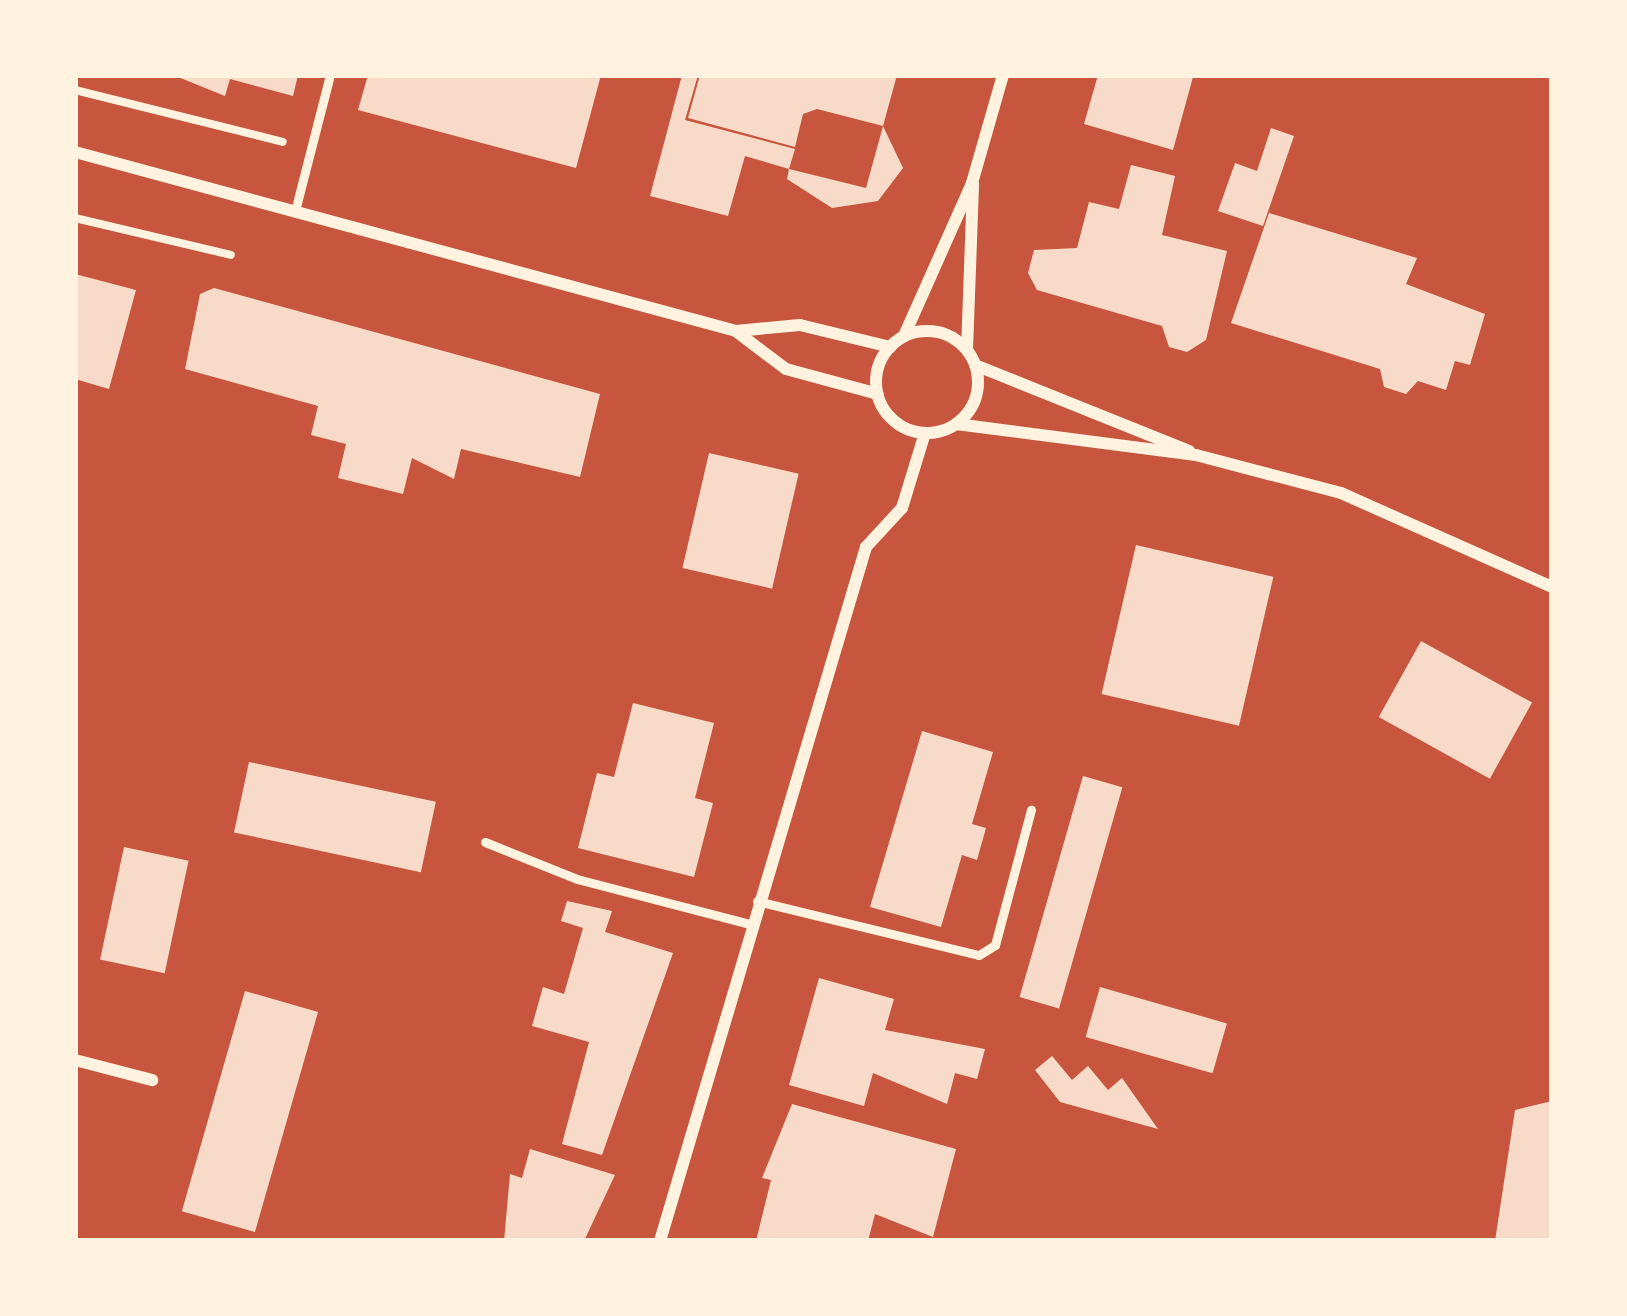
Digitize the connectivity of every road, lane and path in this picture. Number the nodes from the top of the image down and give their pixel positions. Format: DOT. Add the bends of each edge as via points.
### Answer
graph roads {
  1 [pos="330,75"];
  2 [pos="1003,75"];
  3 [pos="75,90"];
  4 [pos="310,148"];
  5 [pos="75,152"];
  6 [pos="973,183"];
  7 [pos="295,211"];
  8 [pos="75,218"];
  9 [pos="231,255"];
  10 [pos="736,331"];
  11 [pos="904,336"];
  12 [pos="890,347"];
  13 [pos="967,350"];
  14 [pos="975,365"];
  15 [pos="878,394"];
  16 [pos="956,424"];
  17 [pos="926,434"];
  18 [pos="1196,454"];
  19 [pos="1552,586"];
  20 [pos="1031,811"];
  21 [pos="485,842"];
  22 [pos="757,901"];
  23 [pos="751,924"];
  24 [pos="75,1060"];
  25 [pos="152,1079"];
  26 [pos="660,1241"];
  1 -- 4 [label="lane"];
  2 -- 6 [label="street"];
  3 -- 4 [label="path"];
  4 -- 7 [label="lane"];
  5 -- 7 [label="street"];
  6 -- 11 [label="street"];
  6 -- 13 [label="street"];
  7 -- 10 [label="street"];
  8 -- 9 [label="path"];
  10 -- 12 [label="street" via="800,325"];
  10 -- 15 [label="street" via="787,369"];
  11 -- 12 [label="street"];
  11 -- 13 [label="street" via="938,333"];
  12 -- 15 [label="street"];
  13 -- 14 [label="street"];
  14 -- 16 [label="street" via="976,398"];
  14 -- 18 [label="street"];
  15 -- 17 [label="street" via="895,422"];
  16 -- 17 [label="street"];
  16 -- 18 [label="street"];
  17 -- 22 [label="street" via="902,508 866,547"];
  18 -- 19 [label="street" via="1413,517"];
  20 -- 22 [label="lane" via="995,945 980,955"];
  21 -- 23 [label="lane" via="577,879"];
  22 -- 23 [label="street"];
  23 -- 26 [label="street"];
  24 -- 25 [label="street"];
}
